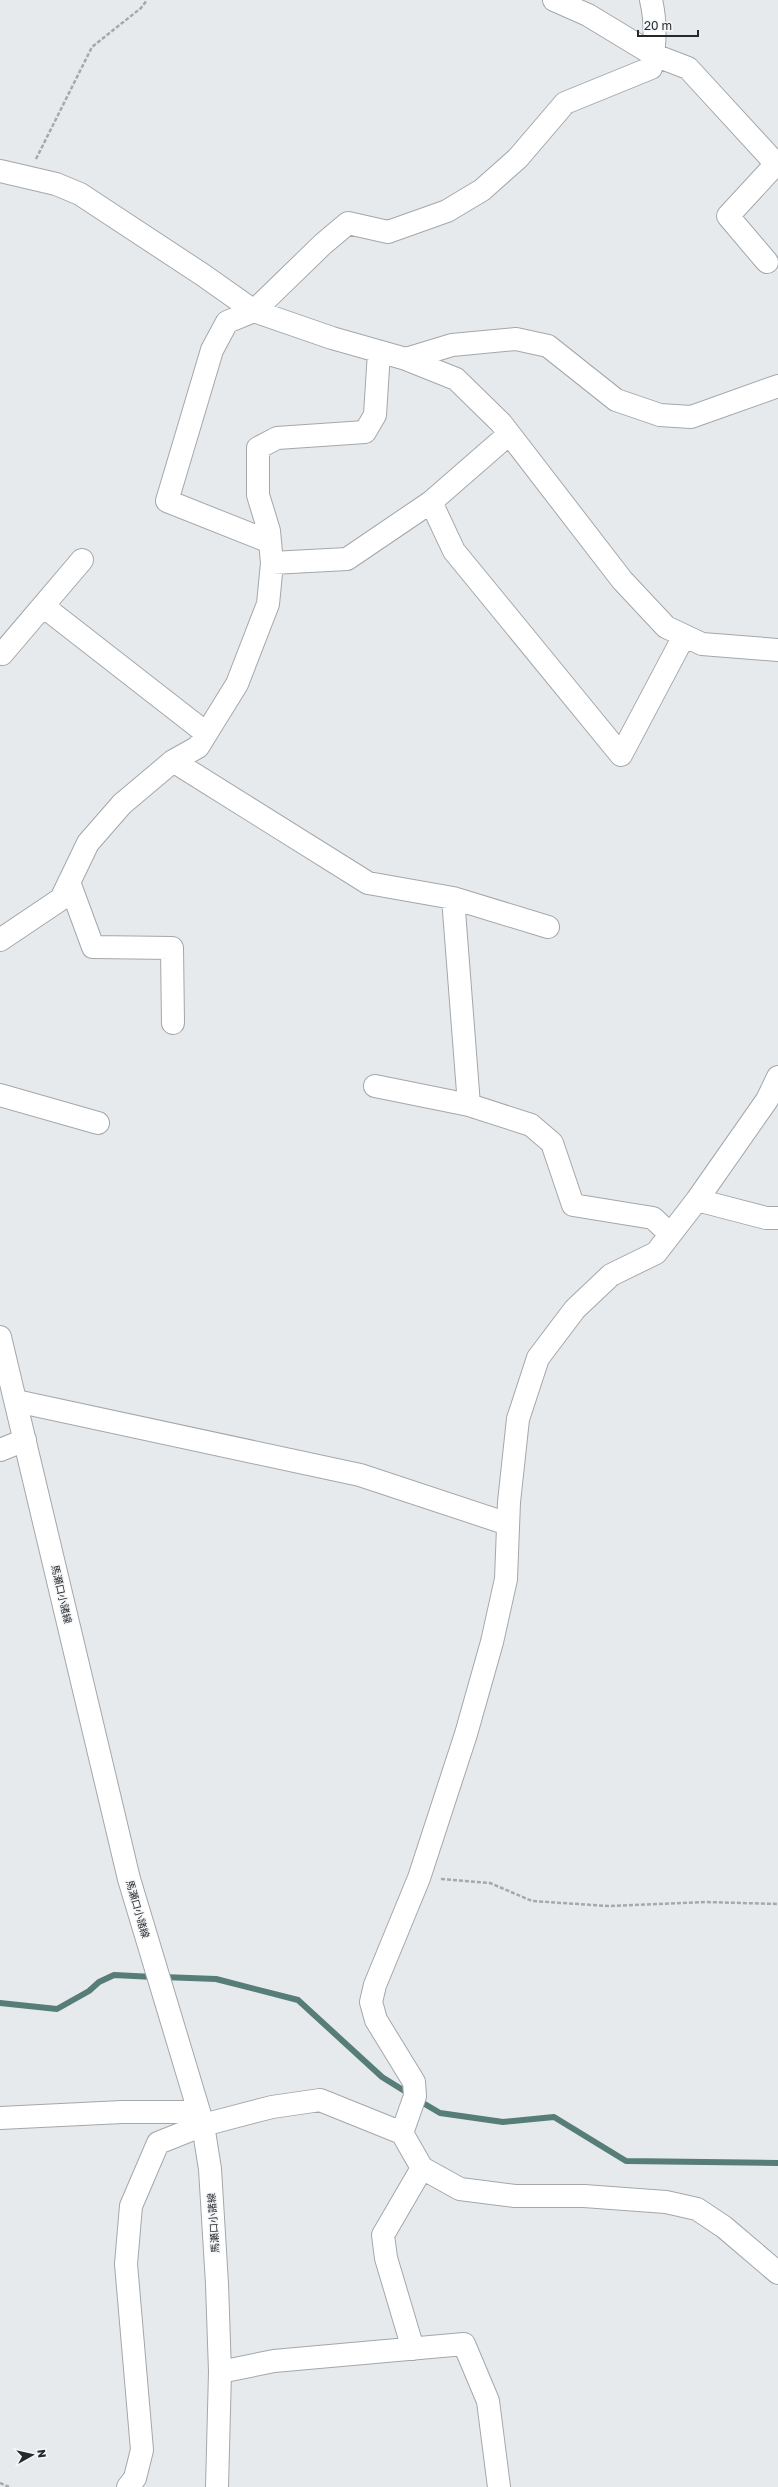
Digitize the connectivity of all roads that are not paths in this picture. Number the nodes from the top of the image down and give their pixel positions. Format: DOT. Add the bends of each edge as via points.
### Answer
graph roads {
  1 [pos="554,0"];
  2 [pos="651,0"];
  3 [pos="654,55"];
  4 [pos="777,165"];
  5 [pos="0,171"];
  6 [pos="767,262"];
  7 [pos="254,311"];
  8 [pos="379,352"];
  9 [pos="406,359"];
  10 [pos="778,386"];
  11 [pos="509,434"];
  12 [pos="431,502"];
  13 [pos="270,542"];
  14 [pos="82,560"];
  15 [pos="272,563"];
  16 [pos="43,606"];
  17 [pos="684,636"];
  18 [pos="778,650"];
  19 [pos="2,654"];
  20 [pos="206,733"];
  21 [pos="173,761"];
  22 [pos="70,882"];
  23 [pos="453,898"];
  24 [pos="548,927"];
  25 [pos="0,940"];
  26 [pos="173,1023"];
  27 [pos="778,1077"];
  28 [pos="375,1086"];
  29 [pos="0,1095"];
  30 [pos="469,1105"];
  31 [pos="98,1123"];
  32 [pos="697,1200"];
  33 [pos="778,1218"];
  34 [pos="670,1234"];
  35 [pos="0,1338"];
  36 [pos="16,1401"];
  37 [pos="25,1440"];
  38 [pos="0,1450"];
  39 [pos="508,1524"];
  40 [pos="0,2118"];
  41 [pos="201,2119"];
  42 [pos="402,2133"];
  43 [pos="422,2168"];
  44 [pos="778,2273"];
  45 [pos="412,2349"];
  46 [pos="220,2372"];
  47 [pos="128,2487"];
  48 [pos="217,2487"];
  49 [pos="499,2487"];
  1 -- 3 [label="street" via="588,15"];
  2 -- 3 [label="street" via="654,12"];
  3 -- 4 [label="street" via="688,68"];
  3 -- 7 [label="street" via="651,68 565,103 518,158 482,190 447,211 388,232 348,224 323,244"];
  4 -- 6 [label="street" via="728,216"];
  5 -- 7 [label="street" via="56,184 80,194"];
  7 -- 8 [label="street"];
  7 -- 13 [label="street" via="227,322 212,350 167,501"];
  8 -- 9 [label="street"];
  8 -- 13 [label="street" via="374,415 365,432 277,438 258,448 258,495 270,531"];
  9 -- 10 [label="street" via="452,345 516,339 541,344 548,346 616,400 660,416 691,417"];
  9 -- 11 [label="street" via="456,379"];
  11 -- 12 [label="street"];
  11 -- 17 [label="street" via="622,580 666,627"];
  12 -- 15 [label="street" via="347,559"];
  12 -- 17 [label="street" via="454,551 621,754"];
  13 -- 15 [label="street"];
  14 -- 16 [label="street"];
  15 -- 20 [label="street" via="268,604 240,677"];
  16 -- 19 [label="street"];
  16 -- 20 [label="street"];
  17 -- 18 [label="street" via="702,644"];
  20 -- 21 [label="street" via="198,747"];
  21 -- 22 [label="street" via="122,804 98,831 88,843"];
  21 -- 23 [label="street" via="368,883"];
  22 -- 25 [label="street" via="61,899"];
  22 -- 26 [label="street" via="93,947 172,948"];
  23 -- 24 [label="street"];
  23 -- 30 [label="street"];
  27 -- 32 [label="street" via="767,1100"];
  28 -- 30 [label="street"];
  29 -- 31 [label="street"];
  30 -- 34 [label="street" via="531,1125 552,1143 573,1205 653,1218"];
  32 -- 33 [label="street" via="766,1218"];
  32 -- 34 [label="street"];
  34 -- 39 [label="street" via="656,1253 611,1275 575,1309 538,1358 518,1419"];
  35 -- 36 [label="street, 馬瀬口小諸線"];
  36 -- 37 [label="street, 馬瀬口小諸線"];
  36 -- 39 [label="street" via="360,1475"];
  37 -- 38 [label="street"];
  37 -- 41 [label="street, 馬瀬口小諸線" via="129,1878"];
  39 -- 42 [label="street" via="506,1579 492,1642 466,1734 419,1878 375,1985 371,2002 376,2020 414,2082 415,2096"];
  40 -- 41 [label="street" via="122,2112"];
  41 -- 42 [label="street" via="320,2100"];
  41 -- 46 [label="street, 馬瀬口小諸線" via="210,2169"];
  41 -- 47 [label="street" via="158,2144 131,2206 126,2264 142,2450 134,2478"];
  42 -- 43 [label="street"];
  43 -- 44 [label="street" via="460,2189 515,2196 584,2196 666,2202 697,2209 724,2227"];
  43 -- 45 [label="street" via="383,2235 386,2258"];
  45 -- 46 [label="street" via="274,2361"];
  45 -- 49 [label="street" via="464,2344 488,2400"];
  46 -- 48 [label="street, 馬瀬口小諸線"];
}
